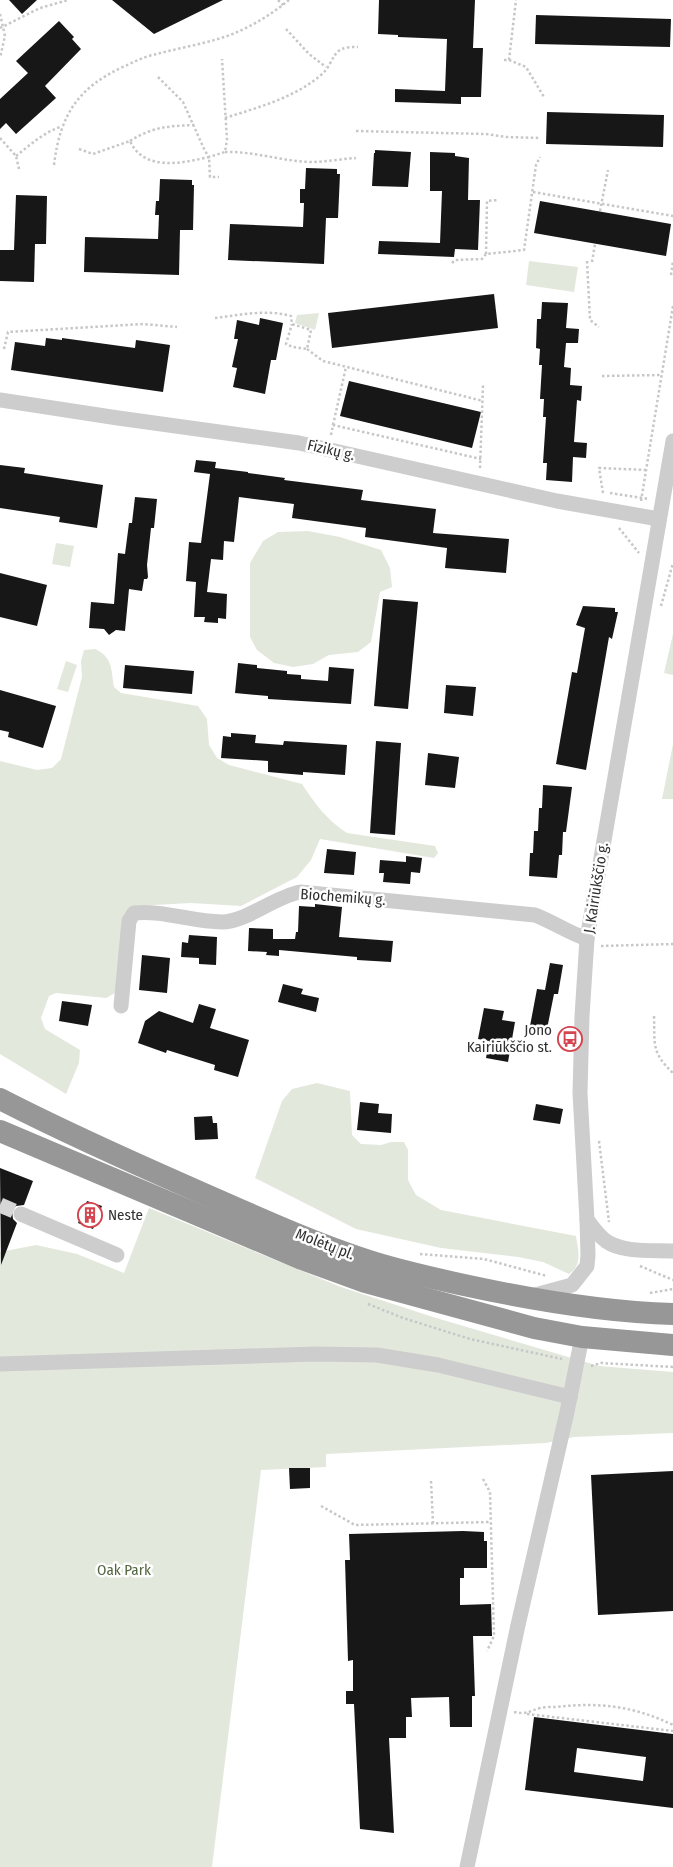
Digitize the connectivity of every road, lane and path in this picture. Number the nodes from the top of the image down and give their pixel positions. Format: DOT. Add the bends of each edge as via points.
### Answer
graph roads {
  1 [pos="68,0"];
  2 [pos="278,0"];
  3 [pos="289,0"];
  4 [pos="516,0"];
  5 [pos="283,5"];
  6 [pos="0,14"];
  7 [pos="1,20"];
  8 [pos="13,20"];
  9 [pos="4,25"];
  10 [pos="0,28"];
  11 [pos="286,29"];
  12 [pos="358,47"];
  13 [pos="1,55"];
  14 [pos="222,59"];
  15 [pos="504,60"];
  16 [pos="509,60"];
  17 [pos="326,68"];
  18 [pos="158,77"];
  19 [pos="544,97"];
  20 [pos="226,118"];
  21 [pos="194,125"];
  22 [pos="61,127"];
  23 [pos="356,131"];
  24 [pos="0,138"];
  25 [pos="540,138"];
  26 [pos="130,142"];
  27 [pos="79,149"];
  28 [pos="225,152"];
  29 [pos="16,156"];
  30 [pos="209,156"];
  31 [pos="540,157"];
  32 [pos="356,158"];
  33 [pos="54,165"];
  34 [pos="19,169"];
  35 [pos="608,170"];
  36 [pos="218,177"];
  37 [pos="532,192"];
  38 [pos="498,200"];
  39 [pos="602,204"];
  40 [pos="600,211"];
  41 [pos="673,216"];
  42 [pos="595,244"];
  43 [pos="486,254"];
  44 [pos="587,261"];
  45 [pos="673,261"];
  46 [pos="592,262"];
  47 [pos="452,264"];
  48 [pos="671,275"];
  49 [pos="673,306"];
  50 [pos="214,318"];
  51 [pos="292,324"];
  52 [pos="177,327"];
  53 [pos="599,327"];
  54 [pos="4,349"];
  55 [pos="307,349"];
  56 [pos="346,367"];
  57 [pos="662,375"];
  58 [pos="602,376"];
  59 [pos="483,385"];
  60 [pos="0,400"];
  61 [pos="483,401"];
  62 [pos="333,425"];
  63 [pos="673,441"];
  64 [pos="327,449"];
  65 [pos="480,459"];
  66 [pos="646,470"];
  67 [pos="479,483"];
  68 [pos="603,492"];
  69 [pos="642,497"];
  70 [pos="662,501"];
  71 [pos="603,509"];
  72 [pos="643,516"];
  73 [pos="659,519"];
  74 [pos="673,563"];
  75 [pos="651,568"];
  76 [pos="660,609"];
  77 [pos="594,938"];
  78 [pos="673,944"];
  79 [pos="121,1006"];
  80 [pos="654,1016"];
  81 [pos="673,1073"];
  82 [pos="0,1099"];
  83 [pos="0,1131"];
  84 [pos="598,1134"];
  85 [pos="20,1214"];
  86 [pos="587,1220"];
  87 [pos="618,1246"];
  88 [pos="673,1251"];
  89 [pos="419,1254"];
  90 [pos="117,1255"];
  91 [pos="572,1285"];
  92 [pos="673,1289"];
  93 [pos="647,1293"];
  94 [pos="524,1298"];
  95 [pos="673,1314"];
  96 [pos="582,1337"];
  97 [pos="673,1345"];
  98 [pos="0,1364"];
  99 [pos="570,1396"];
  100 [pos="483,1479"];
  101 [pos="431,1481"];
  102 [pos="321,1506"];
  103 [pos="491,1522"];
  104 [pos="433,1523"];
  105 [pos="487,1651"];
  106 [pos="500,1710"];
  107 [pos="525,1714"];
  108 [pos="673,1725"];
  109 [pos="673,1731"];
  110 [pos="468,1867"];
  1 -- 8 [label="path"];
  2 -- 5 [label="path"];
  3 -- 5 [label="path"];
  4 -- 16 [label="path"];
  5 -- 22 [label="path" via="231,35 150,55 108,74 80,96"];
  6 -- 7 [label="path"];
  7 -- 8 [label="path"];
  7 -- 9 [label="path"];
  8 -- 9 [label="path"];
  9 -- 10 [label="path"];
  9 -- 13 [label="path"];
  11 -- 17 [label="path"];
  12 -- 17 [label="path" via="346,46 337,52"];
  14 -- 20 [label="path"];
  15 -- 16 [label="path"];
  16 -- 19 [label="path" via="526,67"];
  17 -- 20 [label="path" via="282,100"];
  18 -- 21 [label="path" via="182,102"];
  20 -- 28 [label="path"];
  21 -- 26 [label="path" via="157,128"];
  21 -- 30 [label="path"];
  22 -- 29 [label="path" via="44,134"];
  22 -- 33 [label="path"];
  23 -- 25 [label="path"];
  24 -- 29 [label="path"];
  26 -- 27 [label="path" via="93,154"];
  26 -- 30 [label="path" via="133,149 155,162 184,162"];
  28 -- 30 [label="path"];
  28 -- 32 [label="path" via="240,151 310,162"];
  29 -- 34 [label="path"];
  30 -- 36 [label="path" via="210,177"];
  31 -- 37 [label="path"];
  35 -- 39 [label="path"];
  37 -- 39 [label="path"];
  37 -- 43 [label="path" via="524,250"];
  38 -- 43 [label="path" via="487,202"];
  39 -- 40 [label="path"];
  39 -- 41 [label="path"];
  42 -- 46 [label="path"];
  43 -- 47 [label="path" via="482,259 455,260"];
  44 -- 53 [label="path" via="590,320"];
  45 -- 48 [label="path"];
  49 -- 57 [label="path"];
  50 -- 51 [label="path" via="277,312 291,316"];
  51 -- 55 [label="path" via="311,330"];
  51 -- 55 [label="path" via="286,344"];
  52 -- 54 [label="path" via="143,324 8,332"];
  55 -- 56 [label="path" via="323,361"];
  56 -- 61 [label="path"];
  56 -- 62 [label="path"];
  57 -- 58 [label="path"];
  57 -- 66 [label="path"];
  59 -- 61 [label="path"];
  60 -- 64 [label="street, Fizikų g."];
  61 -- 65 [label="path"];
  62 -- 64 [label="path"];
  62 -- 65 [label="path"];
  63 -- 70 [label="street, J. Kairiūkščio g."];
  64 -- 67 [label="street, Fizikų g."];
  65 -- 67 [label="path"];
  66 -- 68 [label="path" via="599,468"];
  66 -- 69 [label="path"];
  67 -- 71 [label="street, Fizikų g."];
  68 -- 69 [label="path"];
  68 -- 71 [label="path"];
  69 -- 70 [label="path"];
  69 -- 72 [label="path"];
  70 -- 73 [label="street, J. Kairiūkščio g."];
  71 -- 72 [label="street, Fizikų g."];
  71 -- 75 [label="path"];
  72 -- 73 [label="street, Fizikų g."];
  73 -- 75 [label="street, J. Kairiūkščio g."];
  74 -- 76 [label="path"];
  75 -- 77 [label="street, J. Kairiūkščio g."];
  77 -- 78 [label="path" via="599,946"];
  77 -- 79 [label="street, Biochemikų g." via="574,934 535,915 300,892 279,898 237,919 222,922 149,912 134,913 129,920"];
  77 -- 86 [label="street, J. Kairiūkščio g." via="582,1016 580,1093"];
  80 -- 81 [label="path" via="655,1046 660,1060"];
  82 -- 94 [label="highway, Molėtų pl." via="51,1126 325,1245 421,1276"];
  83 -- 96 [label="highway, Molėtų pl." via="302,1259 365,1282 534,1328"];
  84 -- 87 [label="path" via="609,1223 618,1236"];
  85 -- 90 [label="street"];
  86 -- 87 [label="street" via="605,1240"];
  86 -- 91 [label="street, J. Kairiūkščio g." via="587,1266"];
  87 -- 88 [label="street"];
  89 -- 91 [label="path" via="484,1259 537,1272"];
  91 -- 94 [label="street"];
  92 -- 93 [label="path"];
  94 -- 95 [label="highway, Molėtų pl." via="609,1310"];
  96 -- 97 [label="highway, Molėtų pl."];
  96 -- 99 [label="street"];
  98 -- 99 [label="street" via="377,1355"];
  99 -- 106 [label="street"];
  100 -- 103 [label="path" via="490,1492"];
  101 -- 104 [label="path"];
  102 -- 104 [label="path" via="355,1525"];
  103 -- 104 [label="path"];
  103 -- 105 [label="path" via="494,1636"];
  106 -- 107 [label="path"];
  106 -- 110 [label="street"];
  107 -- 108 [label="path" via="540,1708 577,1704 618,1706 652,1715"];
  107 -- 109 [label="path"];
}
